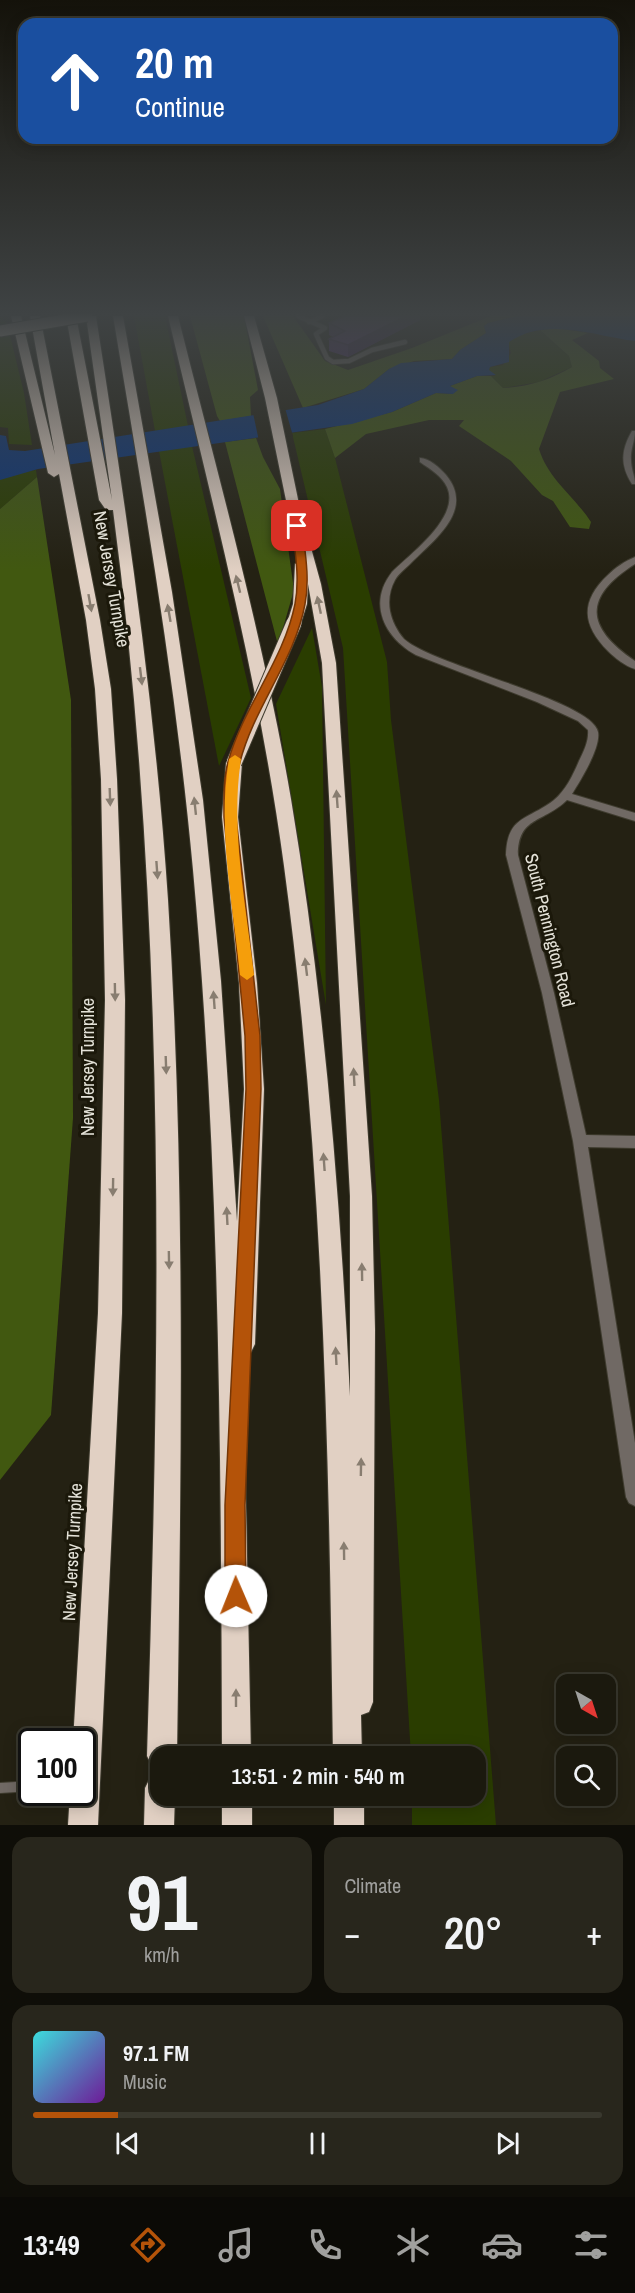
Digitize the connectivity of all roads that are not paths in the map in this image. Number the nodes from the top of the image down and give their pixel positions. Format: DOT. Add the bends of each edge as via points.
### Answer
graph roads {
  1 [pos="36,401"];
  2 [pos="51,401"];
  3 [pos="86,401"];
  4 [pos="103,401"];
  5 [pos="133,401"];
  6 [pos="194,401"];
  7 [pos="273,401"];
  8 [pos="635,433"];
  9 [pos="423,460"];
  10 [pos="106,473"];
  11 [pos="61,480"];
  12 [pos="635,482"];
  13 [pos="294,506"];
  14 [pos="635,560"];
  15 [pos="633,665"];
  16 [pos="565,796"];
  17 [pos="635,817"];
  18 [pos="580,1141"];
  19 [pos="635,1142"];
  20 [pos="634,1486"];
  21 [pos="235,1505"];
  22 [pos="87,1728"];
  23 [pos="162,1746"];
  24 [pos="237,1746"];
  25 [pos="348,1746"];
  26 [pos="358,1746"];
  27 [pos="18,1787"];
  28 [pos="0,1788"];
  29 [pos="83,1806"];
  30 [pos="160,1806"];
  31 [pos="237,1806"];
  32 [pos="349,1806"];
  33 [pos="358,1806"];
  34 [pos="83,1825"];
  35 [pos="159,1825"];
  36 [pos="237,1825"];
  37 [pos="349,1825"];
  38 [pos="357,1825"];
  1 -- 11 [label="highway"];
  2 -- 11 [label="highway"];
  3 -- 10 [label="highway"];
  4 -- 10 [label="highway, New Jersey Turnpike"];
  21 -- 5 [label="highway, one-way" via="223,1131 207,918 181,683"];
  25 -- 6 [label="highway, one-way" via="335,1348 307,978 293,864 256,661"];
  7 -- 13 [label="highway"];
  8 -- 12 [label="street" via="625,458"];
  9 -- 16 [label="street" via="446,477 453,488 454,509 390,579 385,606 391,629 413,649 435,660 559,708 587,723 594,730 594,737"];
  10 -- 23 [label="highway, New Jersey Turnpike, one-way" via="121,524 142,687 164,995 169,1313"];
  11 -- 22 [label="highway, New Jersey Turnpike, one-way" via="80,545 104,700 115,1000 110,1313"];
  13 -- 21 [label="highway, bridge" via="303,567 300,604 234,763 230,817 248,983 254,1089"];
  26 -- 13 [label="highway, one-way" via="363,1330 360,1184 329,663"];
  14 -- 15 [label="street" via="605,579 594,593 591,605 593,620 602,636"];
  16 -- 17 [label="street"];
  16 -- 18 [label="street, South Pennington Road" via="529,818 516,829 511,841"];
  18 -- 19 [label="street"];
  18 -- 20 [label="street, South Pennington Road"];
  24 -- 21 [label="highway, one-way"];
  27 -- 28 [label="lane"];
  29 -- 34 [label="highway, New Jersey Turnpike"];
  30 -- 35 [label="highway"];
  31 -- 36 [label="highway"];
  32 -- 37 [label="highway"];
  33 -- 38 [label="highway"];
}
